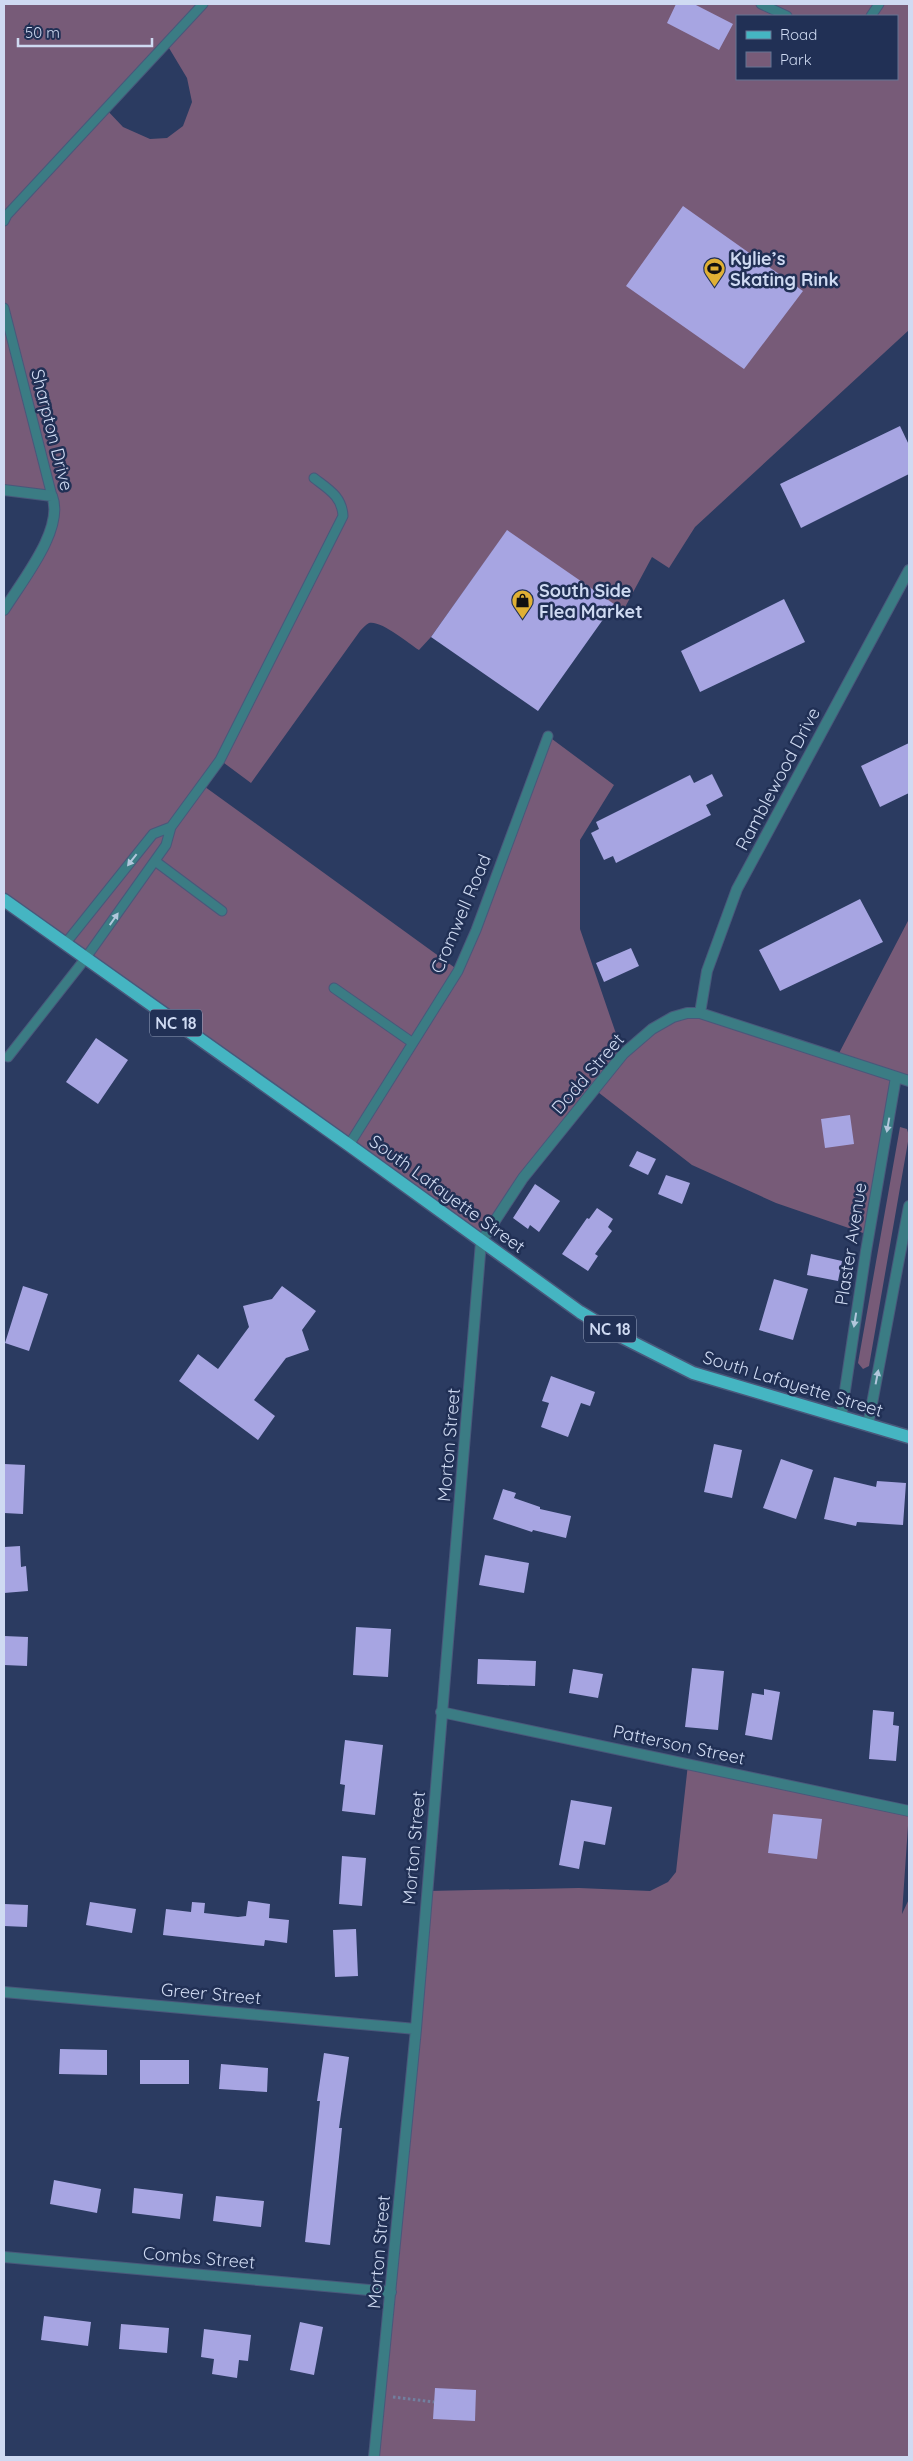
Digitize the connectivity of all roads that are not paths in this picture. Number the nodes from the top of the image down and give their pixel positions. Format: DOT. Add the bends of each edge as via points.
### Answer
graph roads {
  1 [pos="203,4"];
  2 [pos="761,4"];
  3 [pos="879,4"];
  4 [pos="785,15"];
  5 [pos="871,15"];
  6 [pos="4,221"];
  7 [pos="4,308"];
  8 [pos="314,478"];
  9 [pos="4,490"];
  10 [pos="52,496"];
  11 [pos="909,570"];
  12 [pos="4,610"];
  13 [pos="548,736"];
  14 [pos="171,827"];
  15 [pos="155,861"];
  16 [pos="4,900"];
  17 [pos="222,911"];
  18 [pos="65,944"];
  19 [pos="85,959"];
  20 [pos="334,988"];
  21 [pos="700,1013"];
  22 [pos="413,1043"];
  23 [pos="8,1057"];
  24 [pos="896,1077"];
  25 [pos="909,1082"];
  26 [pos="349,1145"];
  27 [pos="909,1206"];
  28 [pos="482,1242"];
  29 [pos="841,1418"];
  30 [pos="868,1425"];
  31 [pos="909,1436"];
  32 [pos="441,1712"];
  33 [pos="909,1811"];
  34 [pos="4,1992"];
  35 [pos="416,2029"];
  36 [pos="4,2257"];
  37 [pos="391,2292"];
  38 [pos="374,2457"];
  1 -- 6 [label="lane"];
  2 -- 4 [label="lane"];
  3 -- 5 [label="lane"];
  7 -- 10 [label="lane, Sharpton Drive"];
  8 -- 14 [label="lane" via="338,496 343,505 343,516 220,760"];
  9 -- 10 [label="street"];
  10 -- 12 [label="street, Sharpton Drive" via="54,520 48,538"];
  11 -- 21 [label="street, Ramblewood Drive" via="737,889 708,971"];
  13 -- 22 [label="lane, Cromwell Road" via="458,971"];
  14 -- 15 [label="lane" via="168,841"];
  14 -- 18 [label="lane, one-way" via="153,834"];
  15 -- 17 [label="lane"];
  19 -- 15 [label="lane, one-way"];
  16 -- 18 [label="main road, South Lafayette Street / NC 18"];
  18 -- 19 [label="main road, South Lafayette Street / NC 18"];
  19 -- 23 [label="lane"];
  19 -- 26 [label="main road, South Lafayette Street / NC 18"];
  20 -- 22 [label="lane"];
  21 -- 24 [label="street, Dodd Street"];
  21 -- 28 [label="street, Dodd Street" via="674,1017 652,1029 623,1054 523,1178"];
  22 -- 26 [label="lane, Cromwell Road"];
  24 -- 25 [label="street, Dodd Street"];
  24 -- 29 [label="street, Plaster Avenue, one-way"];
  26 -- 28 [label="main road, South Lafayette Street / NC 18"];
  30 -- 27 [label="street, one-way"];
  28 -- 29 [label="main road, South Lafayette Street / NC 18" via="580,1312 693,1373"];
  28 -- 32 [label="street, Morton Street"];
  29 -- 30 [label="main road, South Lafayette Street / NC 18"];
  30 -- 31 [label="main road, South Lafayette Street / NC 18"];
  32 -- 33 [label="street, Patterson Street"];
  32 -- 35 [label="street, Morton Street"];
  34 -- 35 [label="street, Greer Street"];
  35 -- 37 [label="street, Morton Street"];
  36 -- 37 [label="street, Combs Street"];
  37 -- 38 [label="street, Morton Street"];
}
